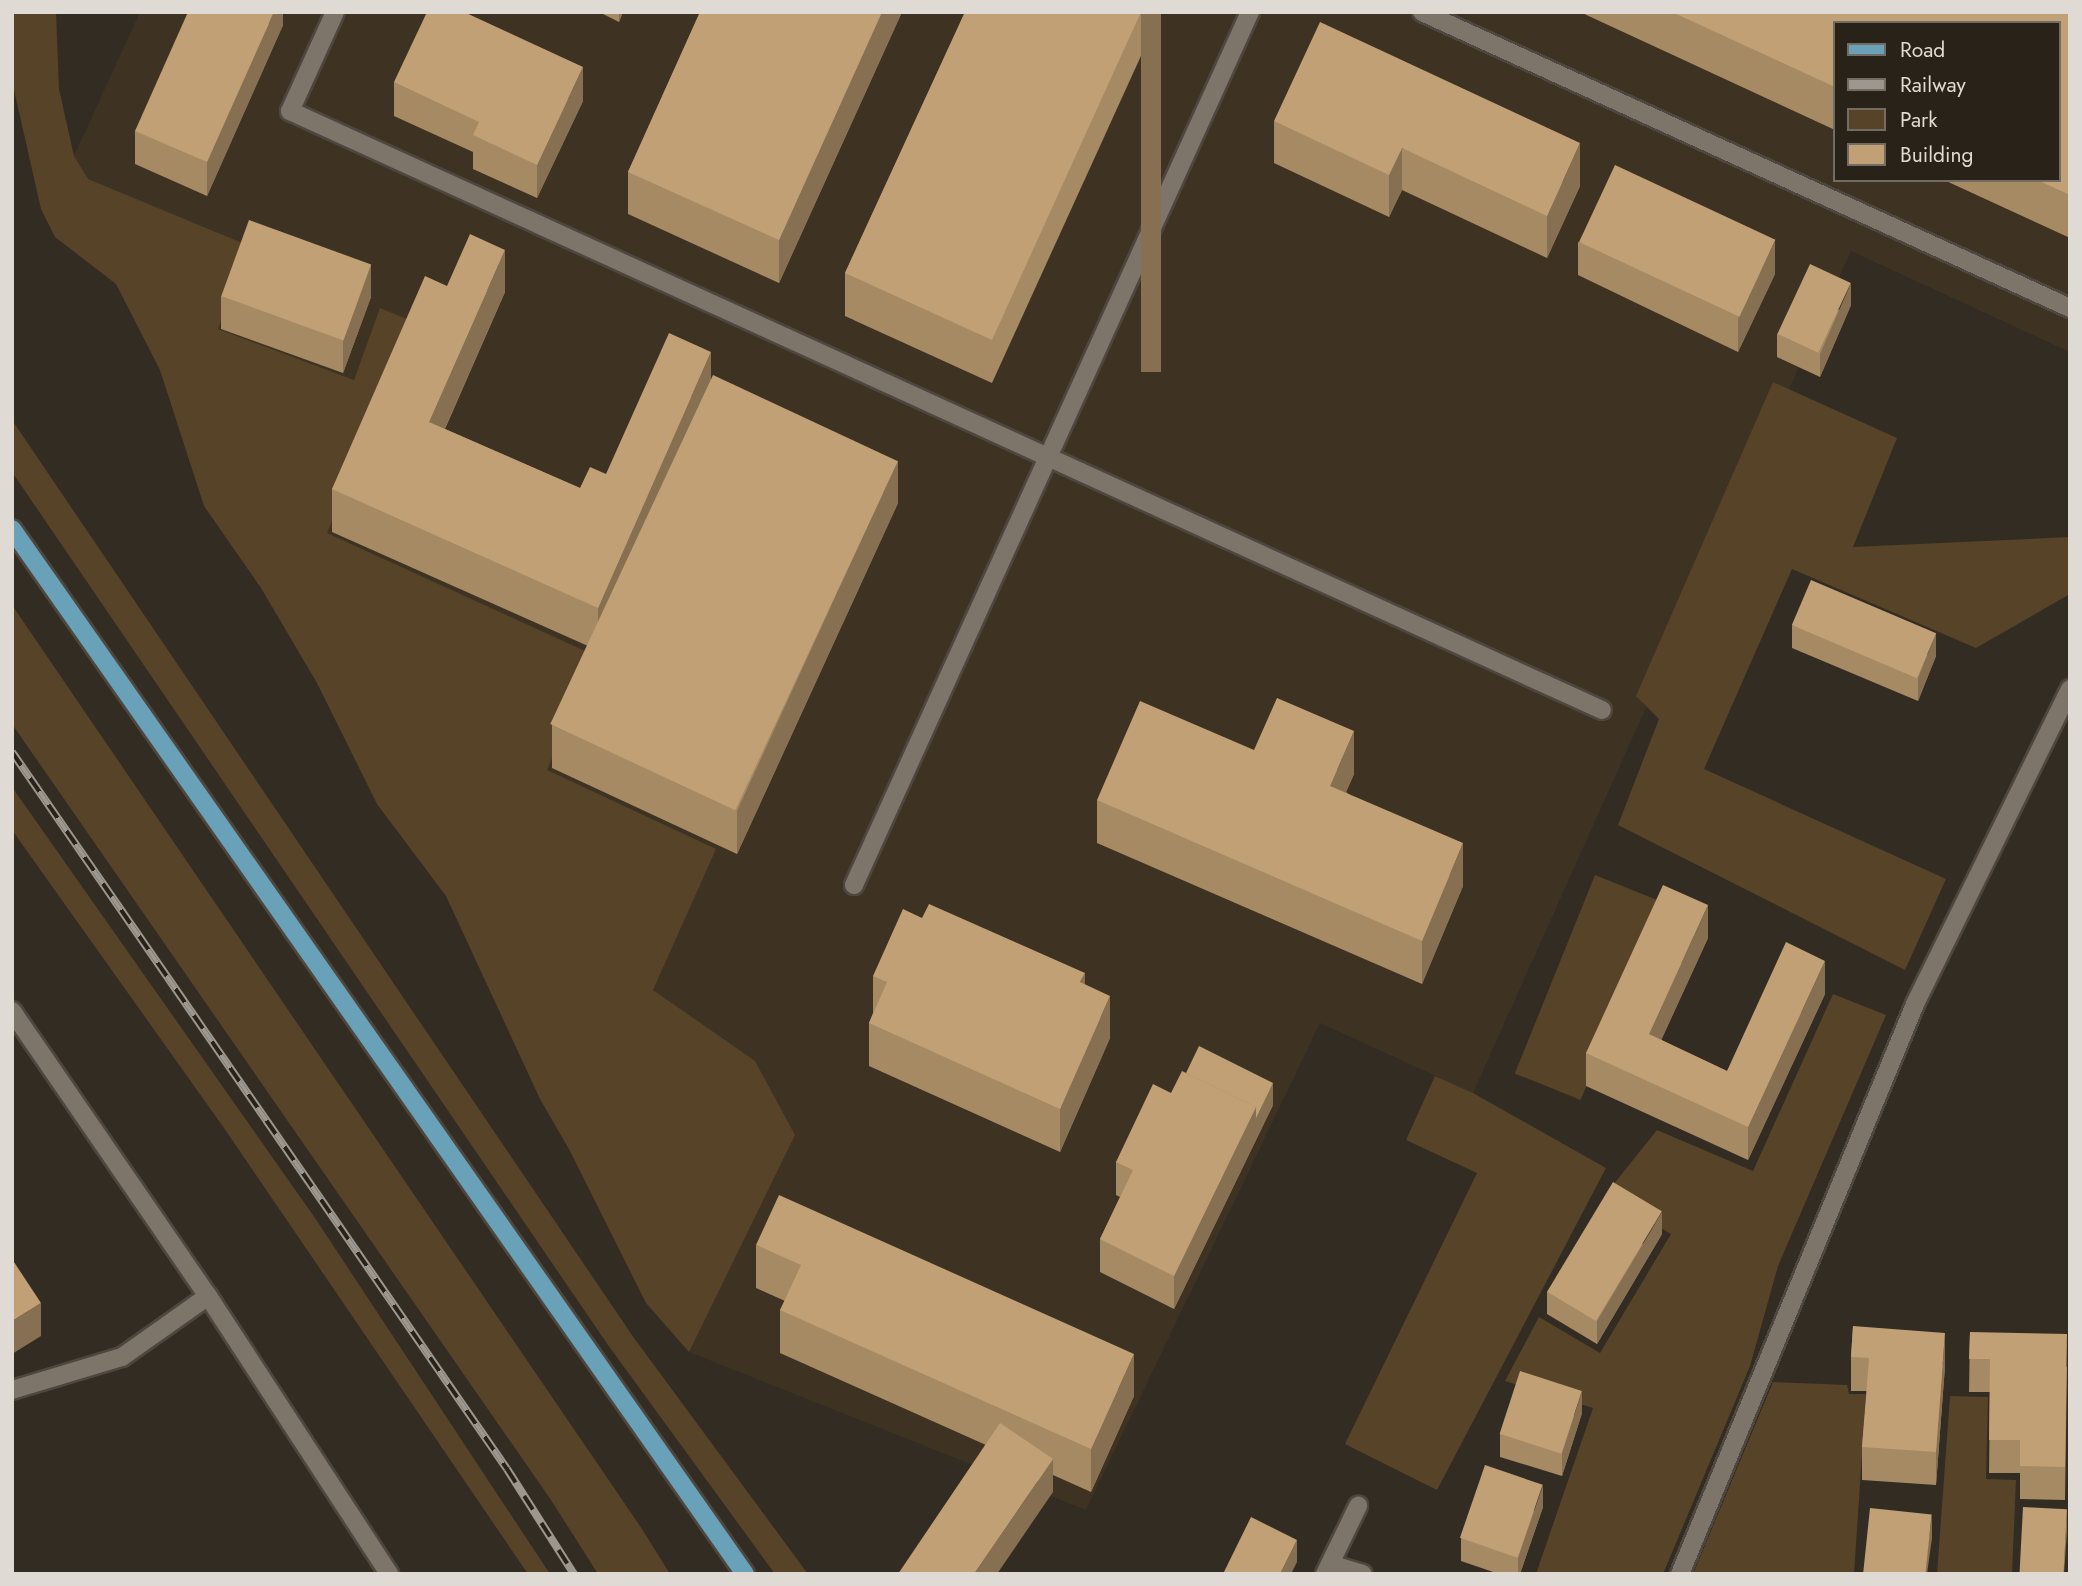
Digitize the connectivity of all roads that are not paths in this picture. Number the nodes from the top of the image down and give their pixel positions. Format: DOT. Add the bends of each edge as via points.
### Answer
graph roads {
  1 [pos="335,12"];
  2 [pos="1250,12"];
  3 [pos="1422,12"];
  4 [pos="2070,308"];
  5 [pos="1048,457"];
  6 [pos="12,529"];
  7 [pos="2070,689"];
  8 [pos="1602,710"];
  9 [pos="854,885"];
  10 [pos="12,1011"];
  11 [pos="208,1296"];
  12 [pos="12,1390"];
  13 [pos="1358,1506"];
  14 [pos="1328,1569"];
  15 [pos="389,1574"];
  16 [pos="745,1574"];
  17 [pos="1362,1574"];
  18 [pos="1681,1574"];
  1 -- 5 [label="street" via="290,111"];
  2 -- 5 [label="street"];
  3 -- 4 [label="street"];
  5 -- 8 [label="street"];
  5 -- 9 [label="street"];
  6 -- 16 [label="main road"];
  7 -- 18 [label="street" via="1915,1004"];
  10 -- 11 [label="street"];
  11 -- 12 [label="street" via="122,1357"];
  11 -- 15 [label="street"];
  13 -- 14 [label="street"];
  14 -- 17 [label="street"];
}
